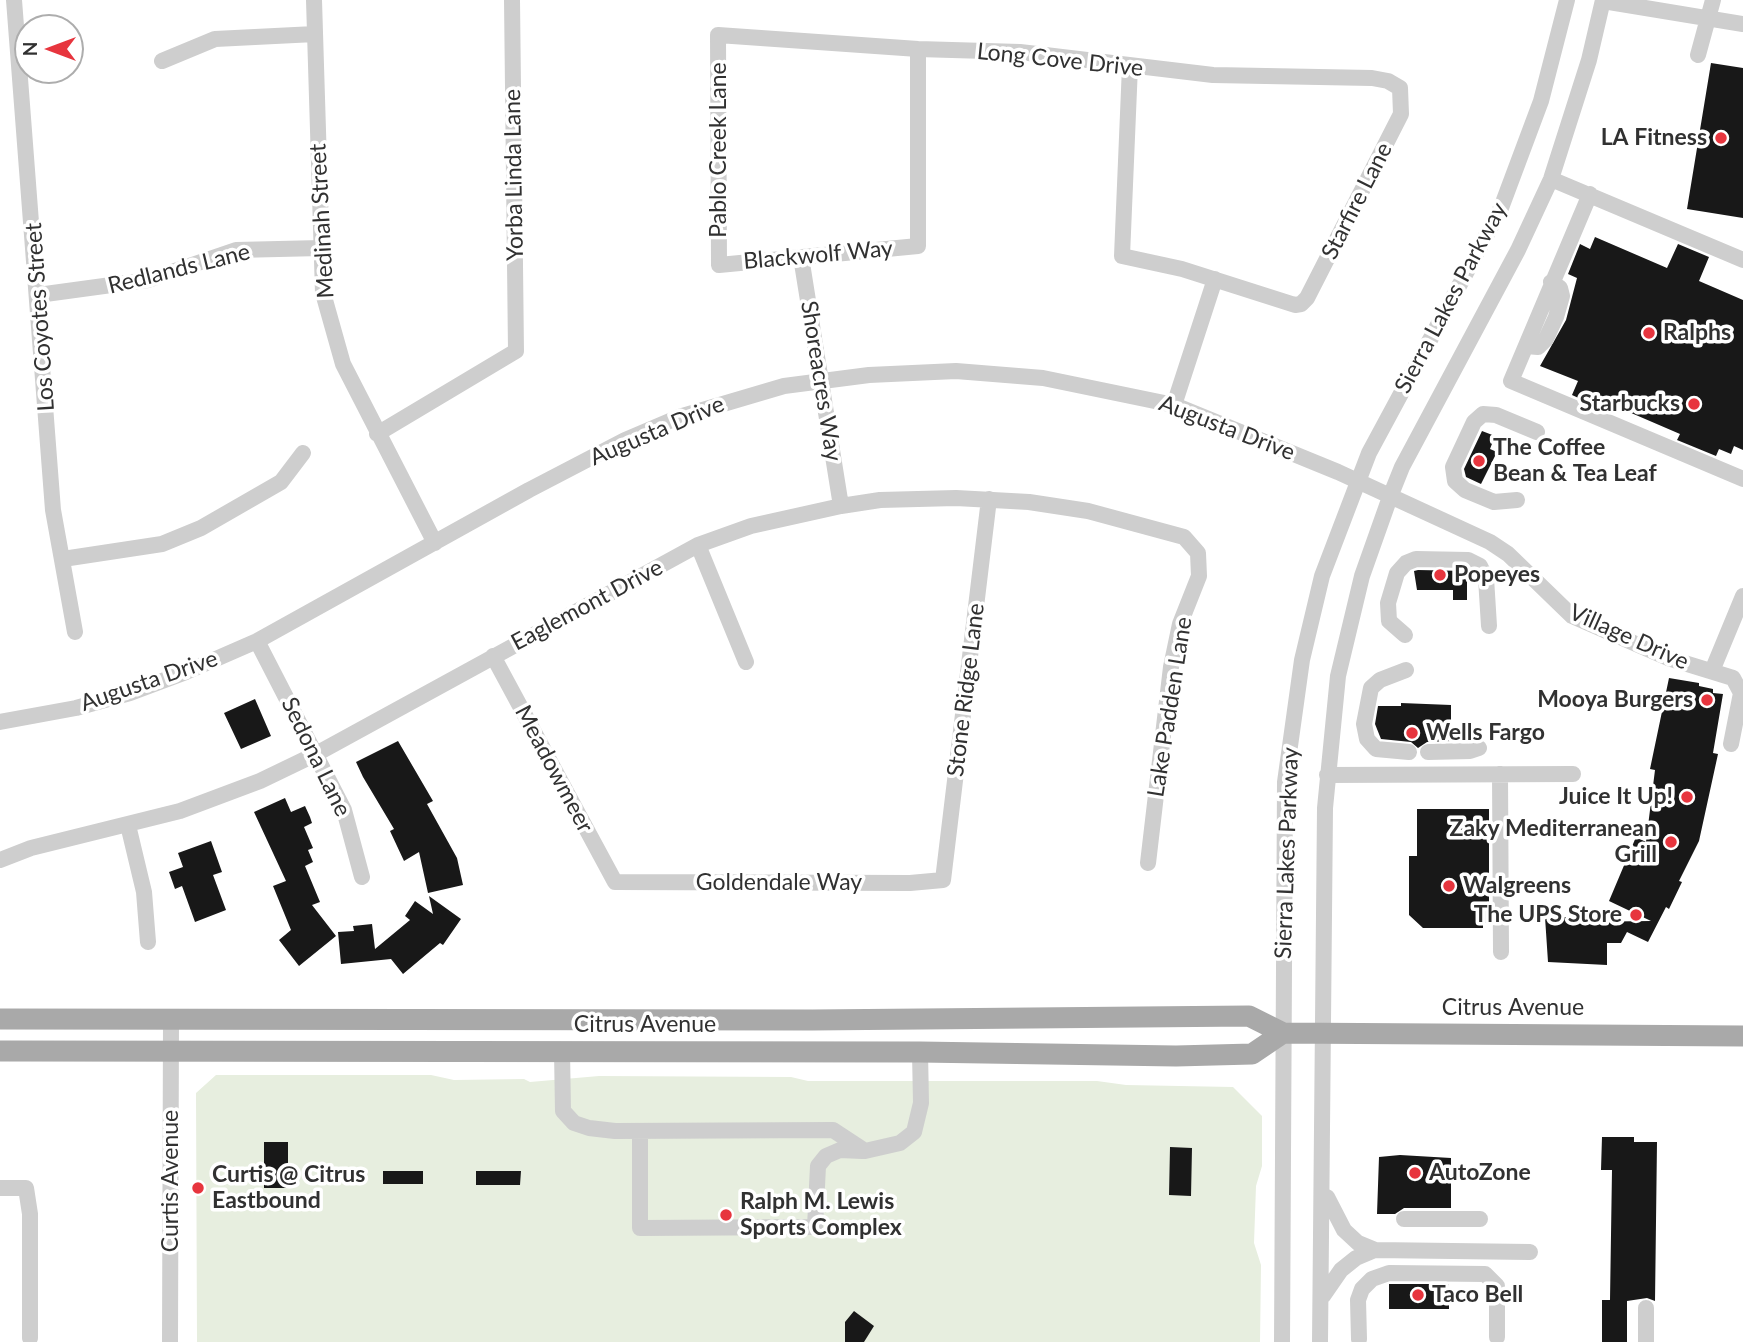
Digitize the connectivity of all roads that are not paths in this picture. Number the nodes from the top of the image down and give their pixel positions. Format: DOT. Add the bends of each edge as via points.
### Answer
graph roads {
  1 [pos="14,0"];
  2 [pos="314,0"];
  3 [pos="512,0"];
  4 [pos="1567,0"];
  5 [pos="1603,0"];
  6 [pos="1713,0"];
  7 [pos="1709,18"];
  8 [pos="1743,24"];
  9 [pos="315,33"];
  10 [pos="718,35"];
  11 [pos="918,49"];
  12 [pos="1698,55"];
  13 [pos="162,61"];
  14 [pos="1130,66"];
  15 [pos="1400,88"];
  16 [pos="1551,179"];
  17 [pos="1590,194"];
  18 [pos="321,248"];
  19 [pos="801,257"];
  20 [pos="1743,260"];
  21 [pos="719,265"];
  22 [pos="1215,279"];
  23 [pos="38,295"];
  24 [pos="821,380"];
  25 [pos="1174,405"];
  26 [pos="1537,432"];
  27 [pos="377,434"];
  28 [pos="303,453"];
  29 [pos="1743,479"];
  30 [pos="1358,481"];
  31 [pos="1390,497"];
  32 [pos="989,499"];
  33 [pos="1517,500"];
  34 [pos="841,506"];
  35 [pos="435,543"];
  36 [pos="698,545"];
  37 [pos="1198,553"];
  38 [pos="63,559"];
  39 [pos="1743,596"];
  40 [pos="1489,626"];
  41 [pos="75,632"];
  42 [pos="1405,635"];
  43 [pos="257,641"];
  44 [pos="493,656"];
  45 [pos="746,662"];
  46 [pos="1406,670"];
  47 [pos="1712,671"];
  48 [pos="0,722"];
  49 [pos="1731,744"];
  50 [pos="1479,748"];
  51 [pos="1409,752"];
  52 [pos="1427,752"];
  53 [pos="316,754"];
  54 [pos="1500,774"];
  55 [pos="1573,774"];
  56 [pos="1327,775"];
  57 [pos="128,825"];
  58 [pos="0,860"];
  59 [pos="1148,863"];
  60 [pos="362,877"];
  61 [pos="943,880"];
  62 [pos="615,882"];
  63 [pos="148,942"];
  64 [pos="1501,952"];
  65 [pos="0,1019"];
  66 [pos="171,1020"];
  67 [pos="1283,1033"];
  68 [pos="1324,1034"];
  69 [pos="1743,1036"];
  70 [pos="171,1050"];
  71 [pos="0,1051"];
  72 [pos="562,1051"];
  73 [pos="920,1052"];
  74 [pos="640,1131"];
  75 [pos="865,1151"];
  76 [pos="0,1188"];
  77 [pos="1324,1188"];
  78 [pos="1404,1219"];
  79 [pos="1480,1219"];
  80 [pos="1375,1250"];
  81 [pos="1530,1252"];
  82 [pos="1323,1297"];
  83 [pos="1646,1308"];
  84 [pos="1497,1337"];
  85 [pos="30,1338"];
  86 [pos="1359,1339"];
  87 [pos="170,1342"];
  88 [pos="1282,1342"];
  89 [pos="1320,1342"];
  90 [pos="1646,1342"];
  1 -- 23 [label="street, Los Coyotes Street"];
  2 -- 9 [label="street, Medinah Street"];
  3 -- 27 [label="street, Yorba Linda Lane" via="516,351"];
  4 -- 30 [label="street, Sierra Lakes Parkway" via="1541,101 1501,208"];
  5 -- 7 [label="street"];
  5 -- 16 [label="street, Sierra Lakes Parkway"];
  6 -- 7 [label="street"];
  7 -- 8 [label="street"];
  7 -- 12 [label="street"];
  9 -- 13 [label="street" via="215,39"];
  9 -- 18 [label="street, Medinah Street"];
  10 -- 11 [label="street, Long Cove Drive"];
  10 -- 21 [label="street, Pablo Creek Lane"];
  11 -- 14 [label="street, Long Cove Drive" via="1020,52"];
  11 -- 19 [label="street, Blackwolf Way" via="918,246"];
  14 -- 15 [label="street, Long Cove Drive" via="1213,75 1372,78"];
  14 -- 22 [label="street" via="1122,256"];
  15 -- 22 [label="street, Starfire Lane" via="1401,114 1307,298 1295,305"];
  16 -- 17 [label="street"];
  16 -- 31 [label="street, Sierra Lakes Parkway"];
  17 -- 20 [label="street"];
  17 -- 29 [label="street" via="1511,381"];
  18 -- 23 [label="street, Redlands Lane" via="236,250 148,280"];
  18 -- 27 [label="street, Medinah Street" via="323,293 332,329 343,364"];
  19 -- 21 [label="street, Blackwolf Way"];
  19 -- 24 [label="street, Shoreacres Way"];
  22 -- 25 [label="street"];
  23 -- 38 [label="street, Los Coyotes Street" via="53,510"];
  24 -- 25 [label="street, Augusta Drive" via="915,371 1019,375"];
  24 -- 34 [label="street, Shoreacres Way"];
  24 -- 35 [label="street, Augusta Drive" via="727,400 679,417 625,440"];
  25 -- 30 [label="street, Augusta Drive"];
  26 -- 33 [label="street" via="1483,414 1474,422 1454,467 1455,481 1465,490 1494,502"];
  27 -- 35 [label="street, Medinah Street"];
  28 -- 38 [label="street" via="281,482 201,528 162,544"];
  30 -- 31 [label="street, Augusta Drive"];
  30 -- 67 [label="street, Sierra Lakes Parkway" via="1322,576 1290,738 1283,860"];
  31 -- 47 [label="street, Village Drive" via="1490,542 1572,616 1668,658"];
  31 -- 56 [label="street, Sierra Lakes Parkway" via="1346,636"];
  32 -- 34 [label="street, Eaglemont Drive" via="880,500"];
  32 -- 37 [label="street, Eaglemont Drive" via="1087,511 1184,537"];
  32 -- 61 [label="street, Stone Ridge Lane"];
  34 -- 36 [label="street, Eaglemont Drive" via="751,526"];
  35 -- 43 [label="street, Augusta Drive"];
  36 -- 44 [label="street, Eaglemont Drive"];
  36 -- 45 [label="street"];
  37 -- 59 [label="street, Lake Padden Lane" via="1199,576 1180,624 1171,667"];
  38 -- 41 [label="street, Los Coyotes Street"];
  39 -- 47 [label="street"];
  40 -- 42 [label="street" via="1486,578 1480,566 1468,560 1416,559 1397,573 1388,603 1390,621"];
  43 -- 48 [label="street, Augusta Drive" via="130,693"];
  43 -- 53 [label="street, Sedona Lane"];
  44 -- 53 [label="street, Eaglemont Drive"];
  44 -- 62 [label="street, Meadowmeer"];
  46 -- 51 [label="street" via="1371,688 1364,724 1367,739 1376,750"];
  47 -- 49 [label="street, Village Drive" via="1733,678 1741,693"];
  50 -- 52 [label="street"];
  53 -- 57 [label="street, Eaglemont Drive" via="205,803"];
  53 -- 60 [label="street, Sedona Lane" via="344,810"];
  54 -- 55 [label="street"];
  54 -- 56 [label="street"];
  54 -- 64 [label="street"];
  56 -- 68 [label="street, Sierra Lakes Parkway"];
  57 -- 58 [label="street, Eaglemont Drive"];
  57 -- 63 [label="street" via="144,892"];
  61 -- 62 [label="street, Goldendale Way"];
  65 -- 66 [label="main road, Citrus Avenue"];
  66 -- 67 [label="main road, Citrus Avenue" via="1249,1016"];
  66 -- 70 [label="street, Curtis Avenue"];
  67 -- 68 [label="main road, Citrus Avenue"];
  67 -- 73 [label="main road, Citrus Avenue" via="1252,1055"];
  67 -- 88 [label="street, Sierra Lakes Parkway"];
  68 -- 69 [label="main road, Citrus Avenue"];
  68 -- 77 [label="street, Sierra Lakes Parkway"];
  70 -- 71 [label="main road, Citrus Avenue"];
  70 -- 72 [label="main road, Citrus Avenue"];
  70 -- 87 [label="street, Curtis Avenue"];
  72 -- 73 [label="main road, Citrus Avenue"];
  72 -- 74 [label="street" via="563,1111 574,1123"];
  73 -- 75 [label="street" via="920,1114 914,1132 900,1143"];
  74 -- 75 [label="street" via="833,1130"];
  74 -- 75 [label="street" via="640,1228 815,1227 818,1166 840,1150"];
  76 -- 85 [label="street" via="26,1188"];
  77 -- 80 [label="street" via="1344,1230"];
  77 -- 82 [label="street, Sierra Lakes Parkway"];
  78 -- 79 [label="street"];
  80 -- 81 [label="street"];
  80 -- 82 [label="street" via="1341,1270"];
  82 -- 89 [label="street, Sierra Lakes Parkway"];
  83 -- 90 [label="street"];
  84 -- 86 [label="street" via="1497,1286 1485,1274 1389,1273 1371,1279 1362,1289"];
}
